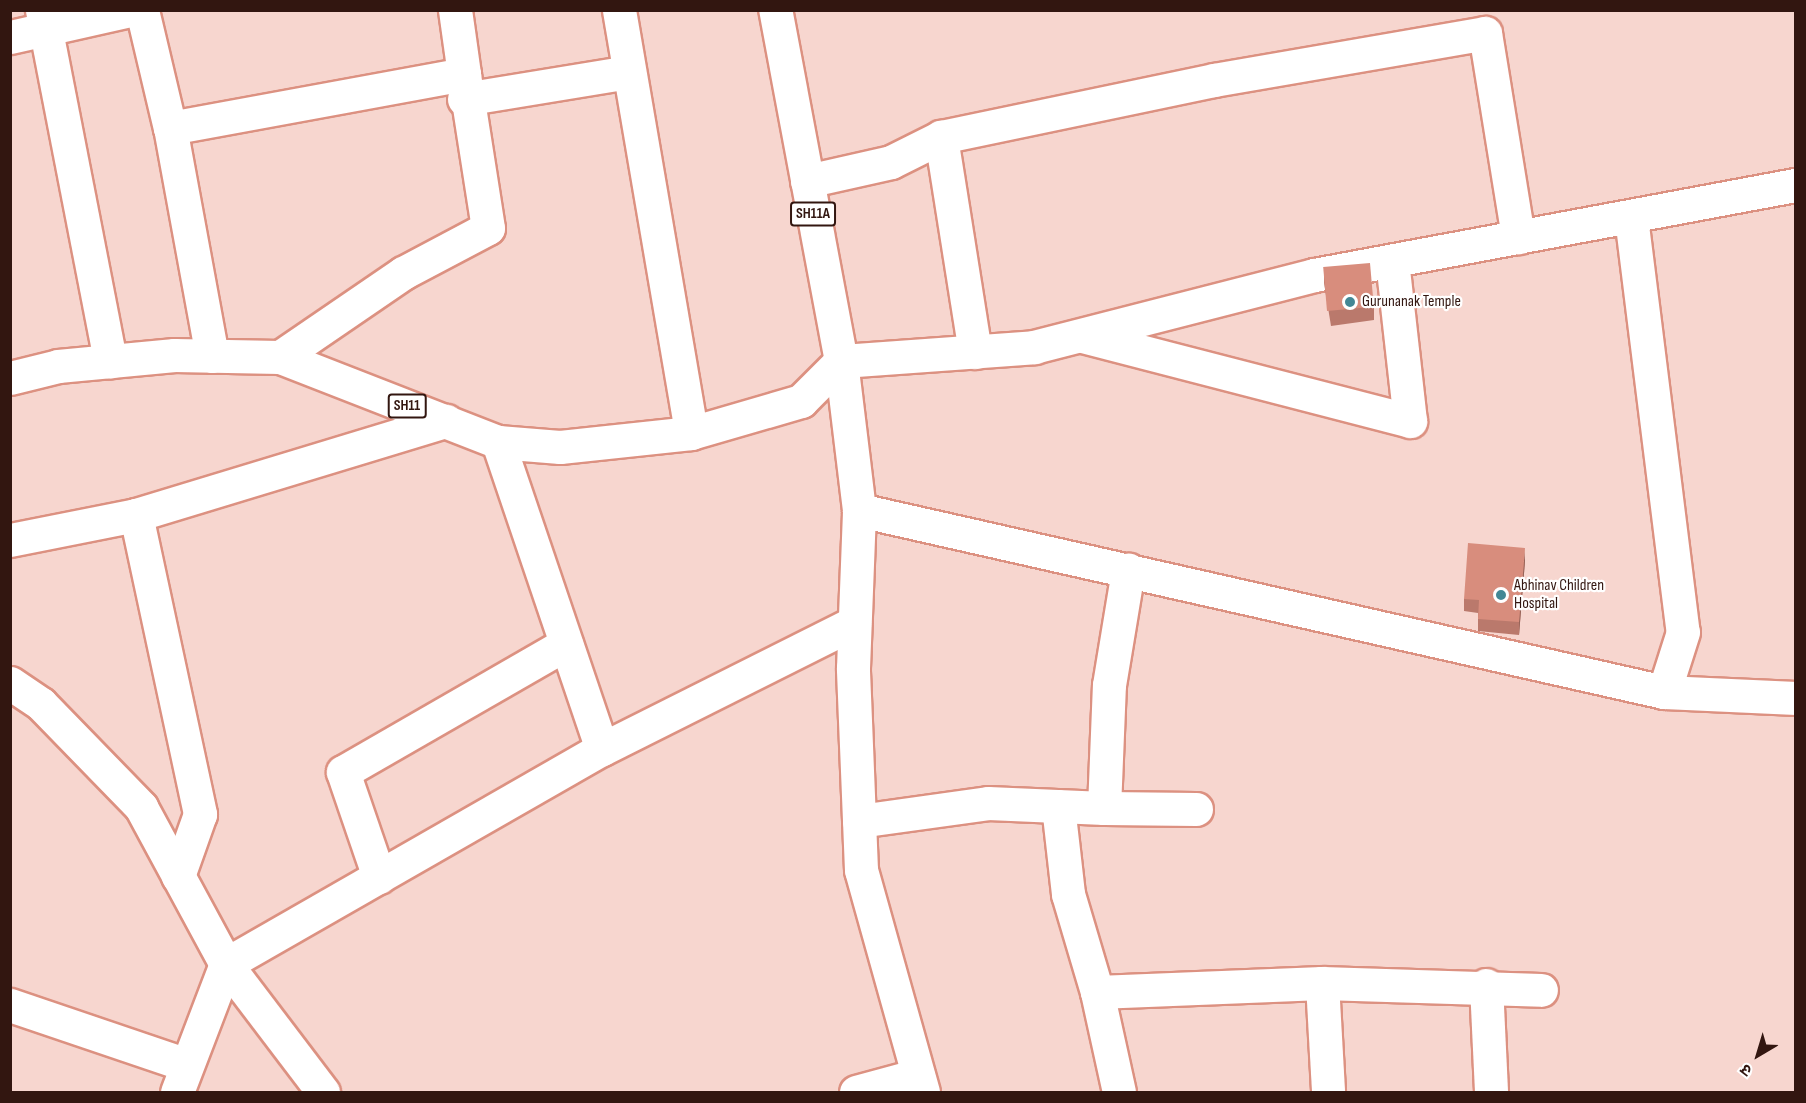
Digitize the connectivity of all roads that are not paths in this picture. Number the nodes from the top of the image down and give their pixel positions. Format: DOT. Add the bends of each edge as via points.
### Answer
graph roads {
  1 [pos="130,10"];
  2 [pos="142,10"];
  3 [pos="455,10"];
  4 [pos="619,10"];
  5 [pos="775,10"];
  6 [pos="44,19"];
  7 [pos="10,36"];
  8 [pos="629,72"];
  9 [pos="464,86"];
  10 [pos="170,128"];
  11 [pos="941,137"];
  12 [pos="807,181"];
  13 [pos="1796,185"];
  14 [pos="1631,217"];
  15 [pos="1518,237"];
  16 [pos="1392,261"];
  17 [pos="1080,335"];
  18 [pos="975,352"];
  19 [pos="212,356"];
  20 [pos="280,357"];
  21 [pos="110,361"];
  22 [pos="841,361"];
  23 [pos="10,378"];
  24 [pos="446,422"];
  25 [pos="691,433"];
  26 [pos="498,442"];
  27 [pos="859,510"];
  28 [pos="136,515"];
  29 [pos="10,540"];
  30 [pos="1128,570"];
  31 [pos="854,623"];
  32 [pos="566,644"];
  33 [pos="10,683"];
  34 [pos="1664,692"];
  35 [pos="1796,699"];
  36 [pos="602,749"];
  37 [pos="1058,806"];
  38 [pos="1104,808"];
  39 [pos="1196,809"];
  40 [pos="859,821"];
  41 [pos="178,876"];
  42 [pos="379,877"];
  43 [pos="226,963"];
  44 [pos="1322,982"];
  45 [pos="1486,985"];
  46 [pos="1541,990"];
  47 [pos="1097,992"];
  48 [pos="10,1005"];
  49 [pos="181,1078"];
  50 [pos="921,1084"];
  51 [pos="323,1092"];
  52 [pos="856,1092"];
  53 [pos="1119,1092"];
  54 [pos="1328,1092"];
  55 [pos="1491,1092"];
  1 -- 6 [label="street"];
  2 -- 10 [label="street"];
  3 -- 9 [label="street"];
  4 -- 8 [label="street"];
  5 -- 12 [label="street, SH11A"];
  6 -- 7 [label="street"];
  6 -- 21 [label="street"];
  8 -- 9 [label="street"];
  8 -- 25 [label="street"];
  9 -- 10 [label="street"];
  9 -- 20 [label="street" via="488,228 403,273"];
  10 -- 19 [label="street"];
  11 -- 12 [label="street" via="891,162"];
  11 -- 15 [label="street" via="1214,80 1485,33"];
  11 -- 18 [label="street"];
  12 -- 22 [label="street, SH11A"];
  13 -- 14 [label="street"];
  14 -- 15 [label="street"];
  14 -- 34 [label="street" via="1683,632"];
  15 -- 16 [label="street"];
  16 -- 17 [label="street" via="1314,275"];
  16 -- 17 [label="street" via="1410,421"];
  17 -- 18 [label="street" via="1034,347"];
  18 -- 22 [label="street"];
  19 -- 20 [label="street, SH11"];
  19 -- 21 [label="street, SH11"];
  20 -- 24 [label="street, SH11"];
  21 -- 23 [label="street, SH11"];
  22 -- 25 [label="street, SH11" via="801,401"];
  22 -- 27 [label="street"];
  24 -- 26 [label="street, SH11"];
  24 -- 28 [label="street"];
  25 -- 26 [label="street, SH11" via="560,447"];
  26 -- 32 [label="street"];
  27 -- 30 [label="street"];
  27 -- 31 [label="street"];
  28 -- 29 [label="street"];
  28 -- 41 [label="street" via="201,814"];
  30 -- 34 [label="street"];
  30 -- 38 [label="street" via="1109,685"];
  31 -- 36 [label="street"];
  31 -- 40 [label="street"];
  32 -- 36 [label="street"];
  32 -- 42 [label="street" via="343,772"];
  33 -- 41 [label="street" via="41,704 141,807"];
  34 -- 35 [label="street"];
  36 -- 42 [label="street"];
  37 -- 38 [label="street"];
  37 -- 40 [label="street" via="988,803"];
  37 -- 47 [label="street" via="1068,894"];
  38 -- 39 [label="street"];
  40 -- 50 [label="street" via="861,870"];
  41 -- 43 [label="street"];
  42 -- 43 [label="street"];
  43 -- 49 [label="street"];
  43 -- 51 [label="street"];
  44 -- 45 [label="street"];
  44 -- 47 [label="street"];
  44 -- 54 [label="street"];
  45 -- 46 [label="street"];
  45 -- 55 [label="street"];
  47 -- 53 [label="street"];
  48 -- 49 [label="street"];
  50 -- 52 [label="street"];
}
